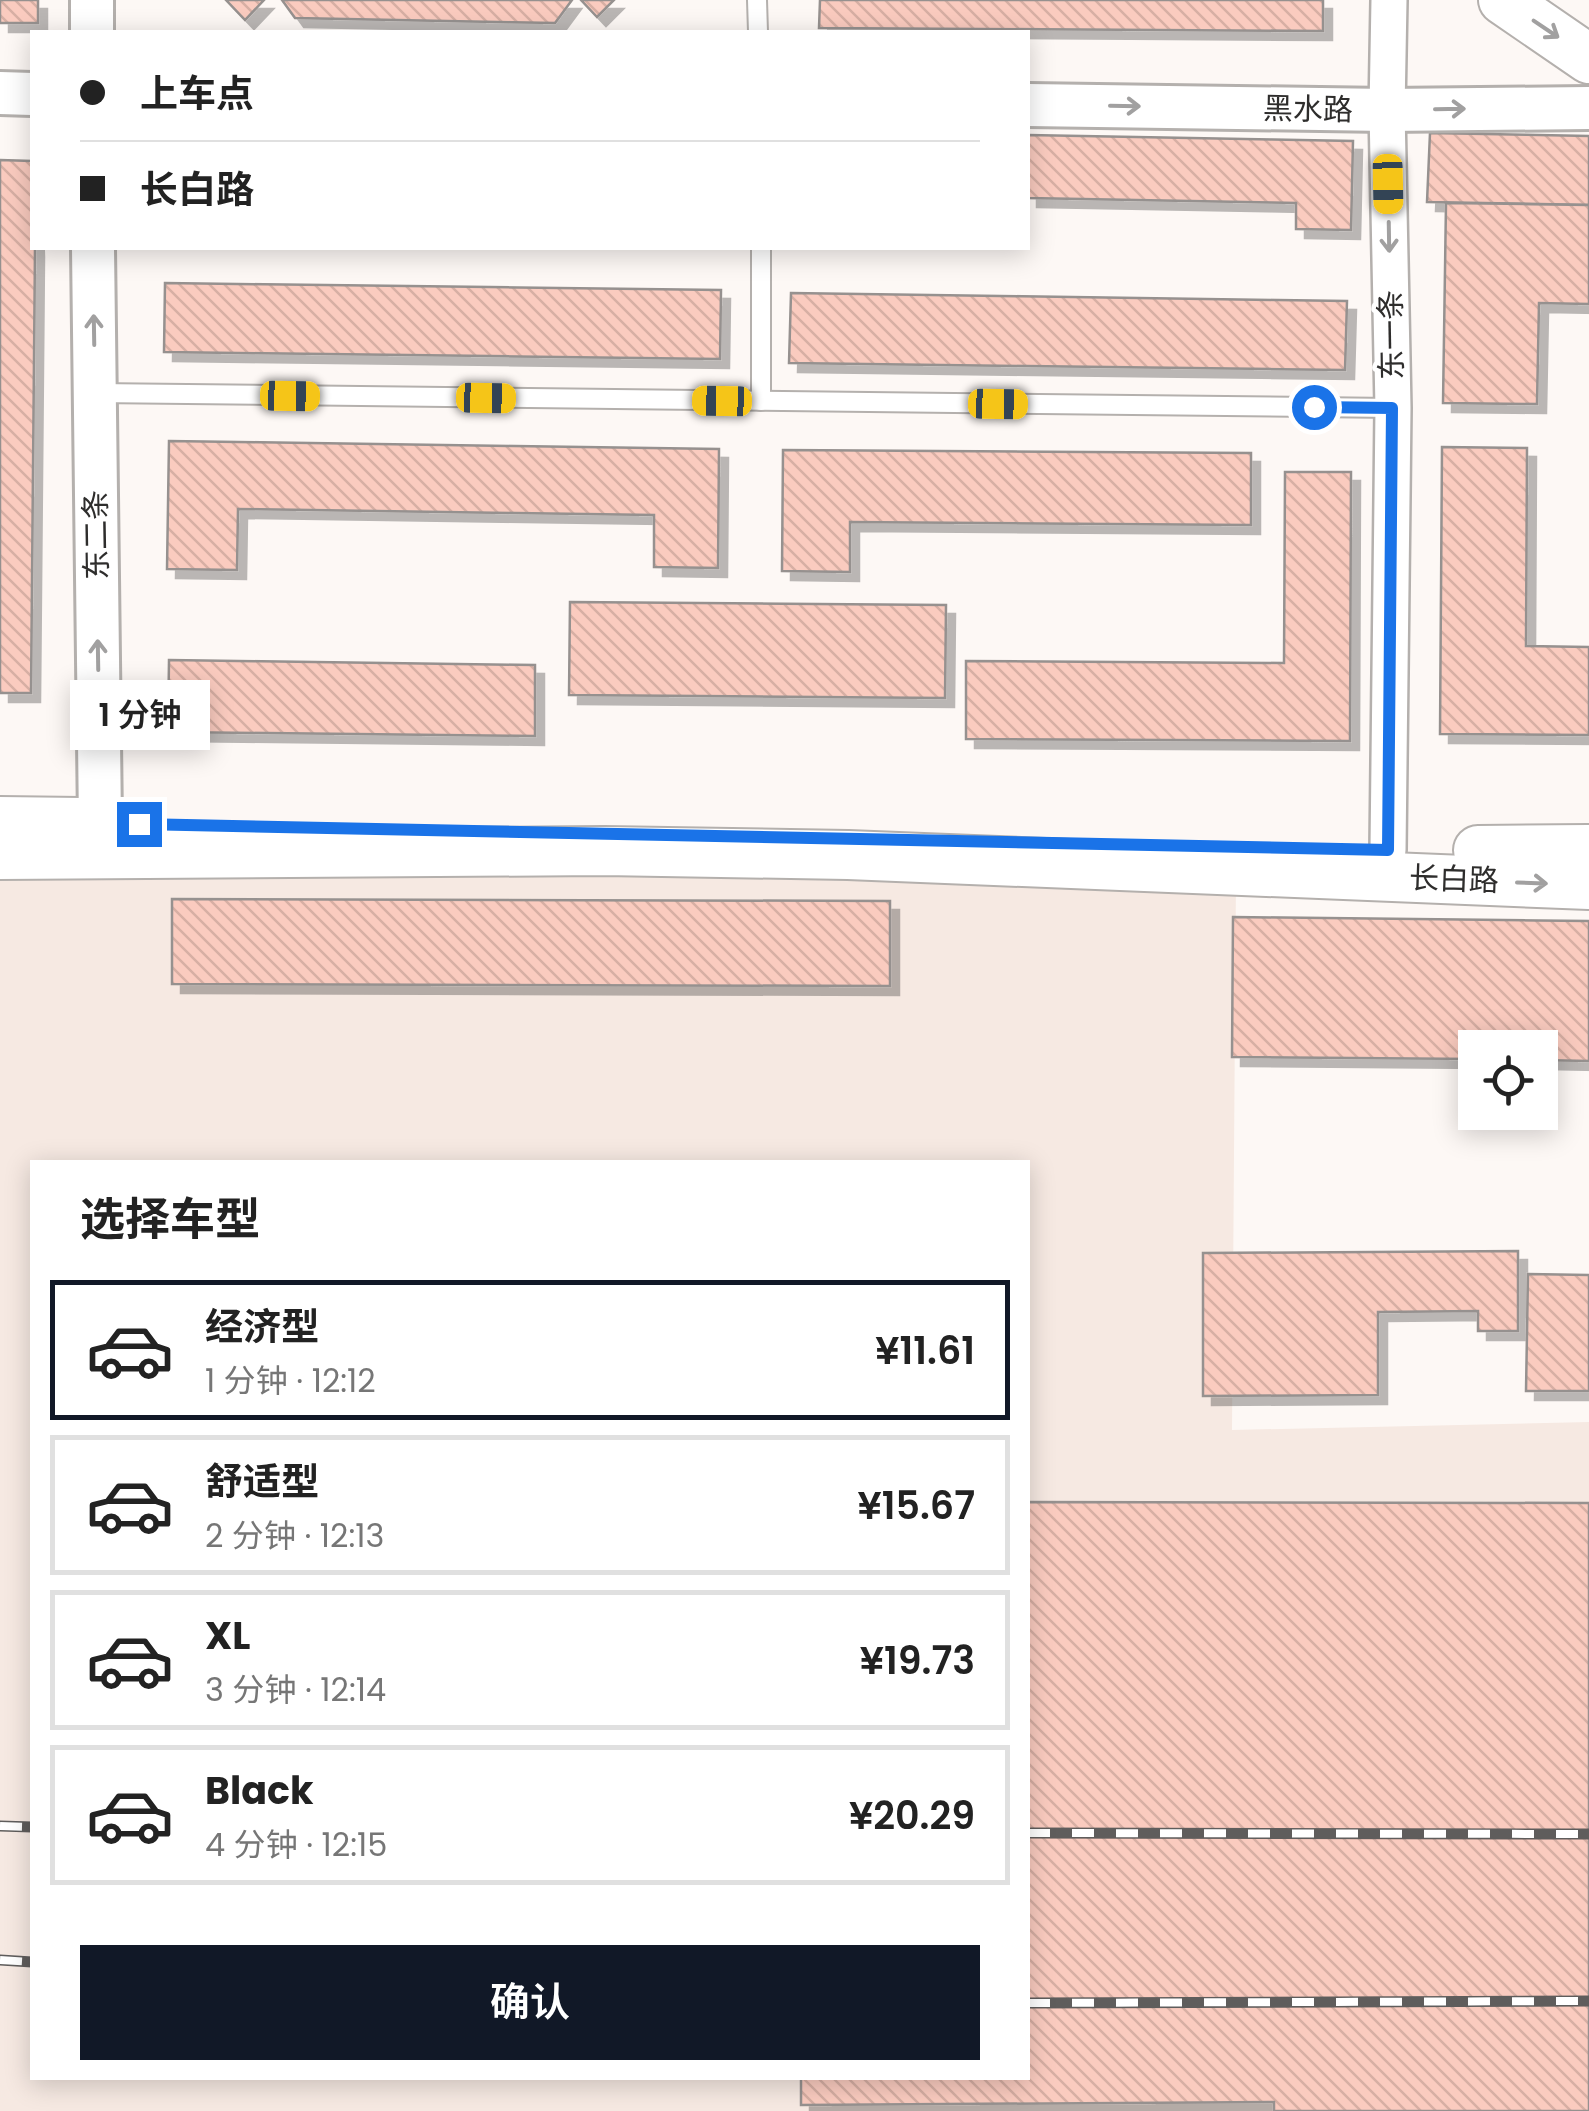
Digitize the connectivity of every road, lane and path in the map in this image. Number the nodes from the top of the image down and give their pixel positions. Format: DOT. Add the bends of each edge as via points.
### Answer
graph roads {
  1 [pos="92,0"];
  2 [pos="757,0"];
  3 [pos="1389,0"];
  4 [pos="1503,0"];
  5 [pos="92,30"];
  6 [pos="758,30"];
  7 [pos="1589,59"];
  8 [pos="0,94"];
  9 [pos="30,94"];
  10 [pos="1030,105"];
  11 [pos="1589,108"];
  12 [pos="1387,110"];
  13 [pos="93,250"];
  14 [pos="761,250"];
  15 [pos="94,393"];
  16 [pos="760,401"];
  17 [pos="1392,408"];
  18 [pos="0,821"];
  19 [pos="100,822"];
  20 [pos="1388,850"];
  21 [pos="1589,850"];
  22 [pos="0,855"];
  23 [pos="1589,885"];
  1 -- 5 [label="street"];
  2 -- 6 [label="lane"];
  3 -- 12 [label="street, 东一条"];
  4 -- 7 [label="main road, one-way"];
  8 -- 9 [label="street"];
  10 -- 12 [label="street, 黑水路, one-way"];
  12 -- 11 [label="street, 黑水路, one-way"];
  12 -- 17 [label="street, 东一条, one-way"];
  15 -- 13 [label="street, 东二条, one-way"];
  14 -- 16 [label="lane"];
  15 -- 16 [label="lane"];
  19 -- 15 [label="street, 东二条, one-way"];
  16 -- 17 [label="lane"];
  17 -- 20 [label="street, 东一条"];
  18 -- 19 [label="main road, 长白路"];
  19 -- 20 [label="main road, 长白路"];
  20 -- 21 [label="main road, 长白路"];
  22 -- 23 [label="main road, 长白路, one-way" via="829,855"];
}
